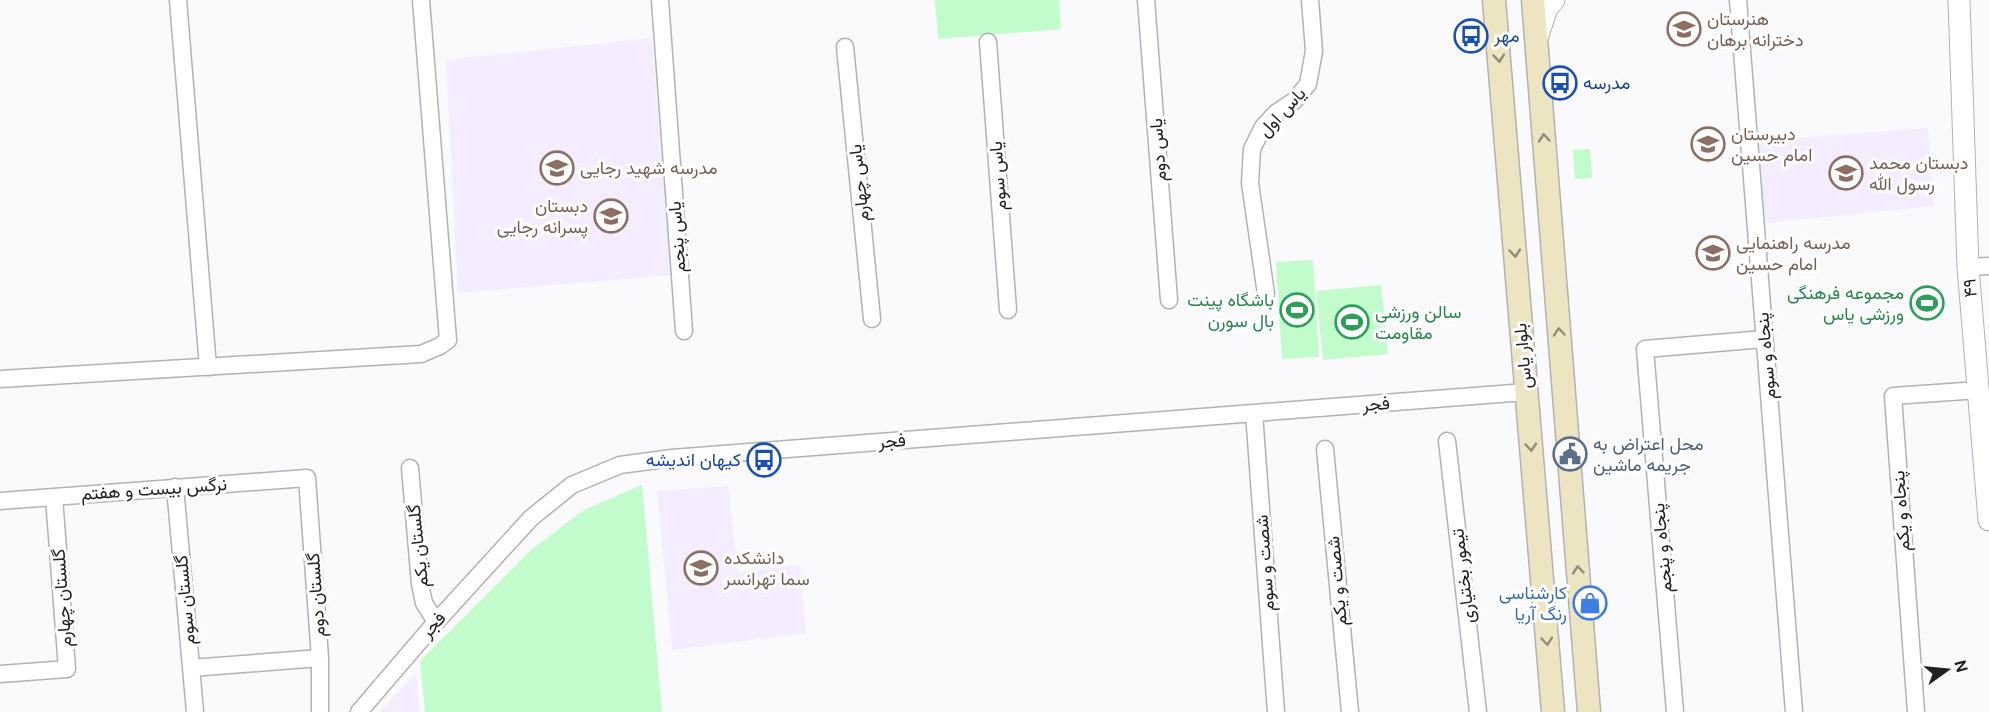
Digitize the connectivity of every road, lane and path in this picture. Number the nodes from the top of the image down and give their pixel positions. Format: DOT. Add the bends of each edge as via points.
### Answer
graph roads {
  1 [pos="178,0"];
  2 [pos="421,0"];
  3 [pos="660,0"];
  4 [pos="1146,0"];
  5 [pos="1310,0"];
  6 [pos="1494,0"];
  7 [pos="1533,0"];
  8 [pos="1554,0"];
  9 [pos="1738,0"];
  10 [pos="1953,0"];
  11 [pos="1959,0"];
  12 [pos="988,42"];
  13 [pos="1536,42"];
  14 [pos="846,47"];
  15 [pos="1960,56"];
  16 [pos="1989,266"];
  17 [pos="1968,267"];
  18 [pos="1266,294"];
  19 [pos="1169,300"];
  20 [pos="1008,310"];
  21 [pos="872,319"];
  22 [pos="684,331"];
  23 [pos="1764,339"];
  24 [pos="208,367"];
  25 [pos="0,380"];
  26 [pos="1564,390"];
  27 [pos="1978,390"];
  28 [pos="1526,392"];
  29 [pos="1254,413"];
  30 [pos="1447,441"];
  31 [pos="1325,449"];
  32 [pos="410,468"];
  33 [pos="308,478"];
  34 [pos="176,487"];
  35 [pos="54,496"];
  36 [pos="0,501"];
  37 [pos="1989,520"];
  38 [pos="436,622"];
  39 [pos="320,658"];
  40 [pos="191,668"];
  41 [pos="0,674"];
  42 [pos="195,712"];
  43 [pos="320,712"];
  44 [pos="359,712"];
  45 [pos="1276,712"];
  46 [pos="1350,712"];
  47 [pos="1478,712"];
  48 [pos="1553,712"];
  49 [pos="1589,712"];
  50 [pos="1675,712"];
  51 [pos="1794,712"];
  52 [pos="1916,712"];
  1 -- 24 [label="street"];
  2 -- 24 [label="street" via="448,340 421,354"];
  3 -- 22 [label="street, یاس پنجم"];
  4 -- 19 [label="street, یاس دوم"];
  5 -- 18 [label="street, یاس اول" via="1314,51 1308,84 1263,127 1252,148 1250,183"];
  6 -- 28 [label="main road, بلوار یاس, one-way"];
  7 -- 13 [label="main road, بلوار یاس"];
  8 -- 13 [label="street" via="1547,8"];
  9 -- 23 [label="street, پنجاه و سوم"];
  10 -- 15 [label="street, ۴۹"];
  11 -- 15 [label="street, ۴۹"];
  12 -- 20 [label="street, یاس سوم"];
  26 -- 13 [label="main road, بلوار یاس, one-way"];
  14 -- 21 [label="street, یاس چهارم"];
  15 -- 17 [label="street, ۴۹"];
  16 -- 17 [label="street"];
  17 -- 27 [label="street, ۴۹"];
  23 -- 50 [label="street, پنجاه و پنجم" via="1646,349"];
  23 -- 51 [label="street, پنجاه و سوم"];
  24 -- 25 [label="street"];
  26 -- 28 [label="main road"];
  49 -- 26 [label="main road, بلوار یاس, one-way"];
  27 -- 37 [label="street, ۴۹"];
  27 -- 52 [label="street, پنجاه و یکم" via="1893,396"];
  28 -- 29 [label="street, فجر"];
  28 -- 48 [label="main road, بلوار یاس, one-way"];
  29 -- 38 [label="street, فجر" via="620,465 572,485 531,518"];
  29 -- 45 [label="street, شصت و سوم"];
  30 -- 47 [label="street, تیمور بختیاری"];
  31 -- 46 [label="street, شصت و یکم"];
  32 -- 38 [label="street, گلستان یکم" via="420,584 424,603"];
  33 -- 34 [label="street, نرگس بیست و هفتم"];
  33 -- 39 [label="street, گلستان دوم"];
  34 -- 35 [label="street, نرگس بیست و هفتم"];
  34 -- 40 [label="street, گلستان سوم"];
  35 -- 36 [label="street, نرگس بیست و هفتم"];
  35 -- 41 [label="street, گلستان چهارم" via="67,669"];
  38 -- 44 [label="street, فجر"];
  39 -- 40 [label="street"];
  39 -- 43 [label="street, گلستان دوم"];
  40 -- 42 [label="street, گلستان سوم"];
}
